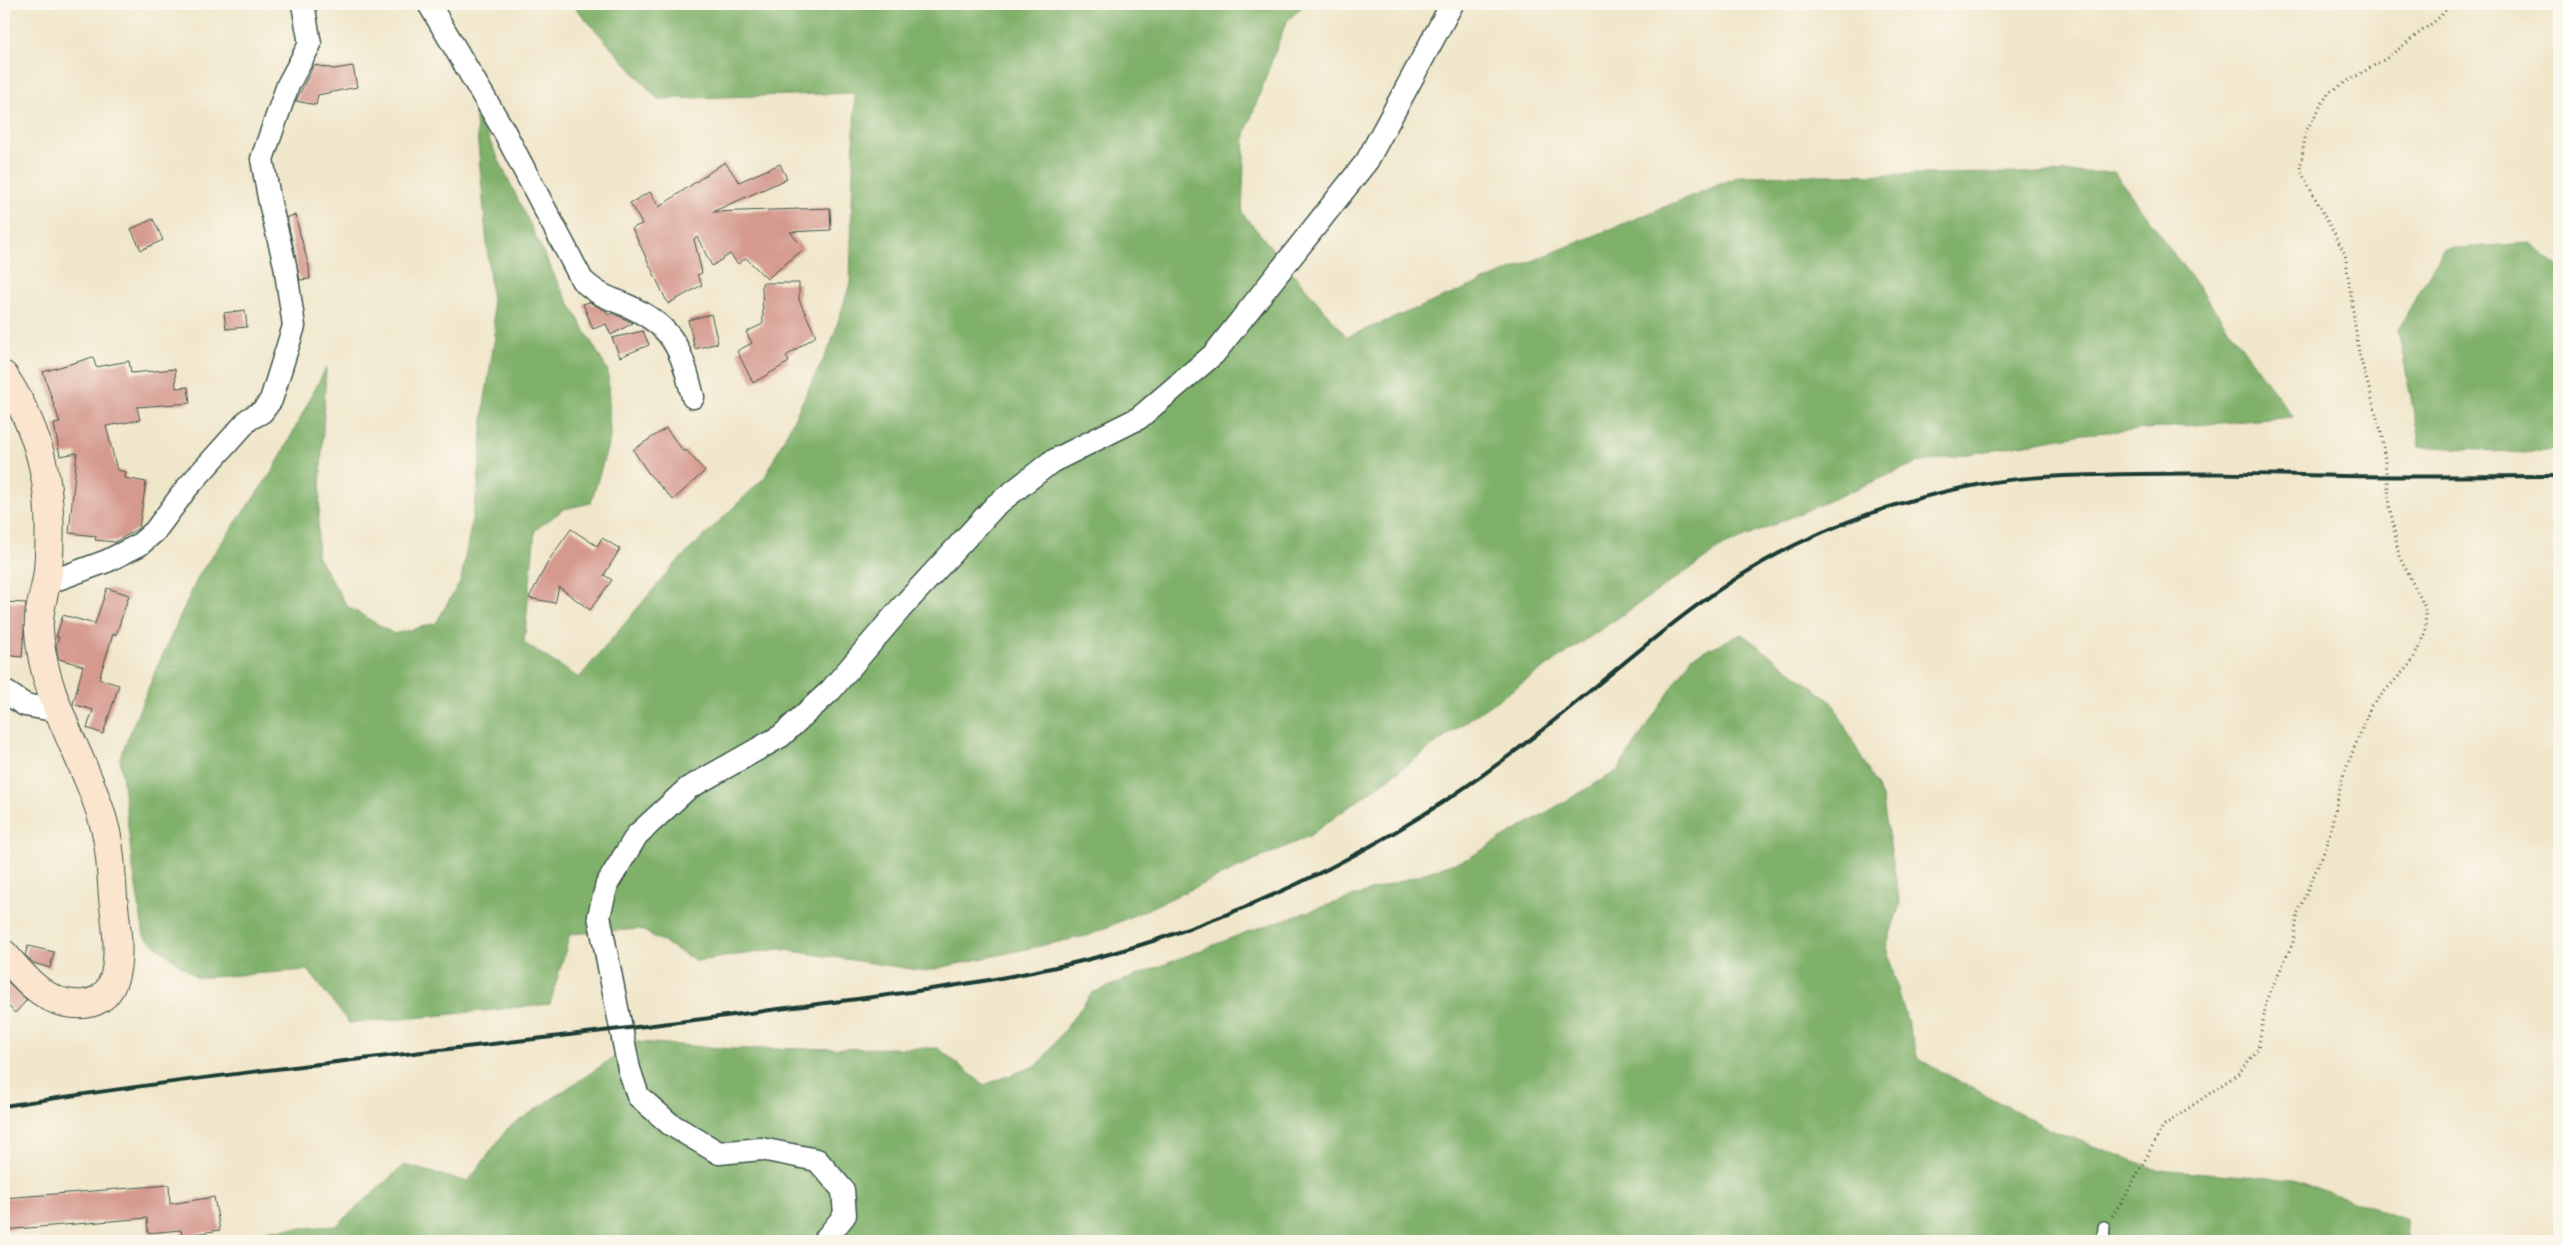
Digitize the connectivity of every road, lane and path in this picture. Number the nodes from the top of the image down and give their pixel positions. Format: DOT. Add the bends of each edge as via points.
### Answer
graph roads {
  1 [pos="303,4"];
  2 [pos="429,4"];
  3 [pos="1452,4"];
  4 [pos="2450,4"];
  5 [pos="4,376"];
  6 [pos="693,397"];
  7 [pos="46,583"];
  8 [pos="4,691"];
  9 [pos="60,711"];
  10 [pos="4,954"];
  11 [pos="2104,1227"];
  12 [pos="824,1241"];
  13 [pos="2103,1241"];
  1 -- 7 [label="street" via="310,44 288,85 262,159 294,326 271,400 262,412 249,419 186,489 155,531 139,545 115,558"];
  2 -- 6 [label="street" via="504,131 582,280 599,295 650,318 667,331 684,359"];
  3 -- 12 [label="street" via="1367,161 1214,354 1139,418 1051,462 996,505 831,690 781,736 687,789 638,835 607,884 599,916 628,1068 638,1096 670,1124 719,1152 761,1148 817,1160 843,1190 845,1215"];
  4 -- 11 [label="path" via="2440,17 2387,58 2329,92 2306,131 2300,170 2345,254 2359,352 2382,435 2399,556 2425,607 2426,633 2412,663 2371,706 2346,767 2327,844 2298,912 2293,943 2267,998 2258,1049 2239,1073 2163,1126 2125,1197"];
  5 -- 7 [label="street" via="37,440 46,475 50,551"];
  7 -- 9 [label="street" via="38,629 46,675"];
  8 -- 9 [label="street" via="25,705"];
  9 -- 10 [label="street" via="105,828 118,946 117,970 111,986 101,998 82,1004 66,1003 37,989"];
  11 -- 13 [label="lane"];
}
